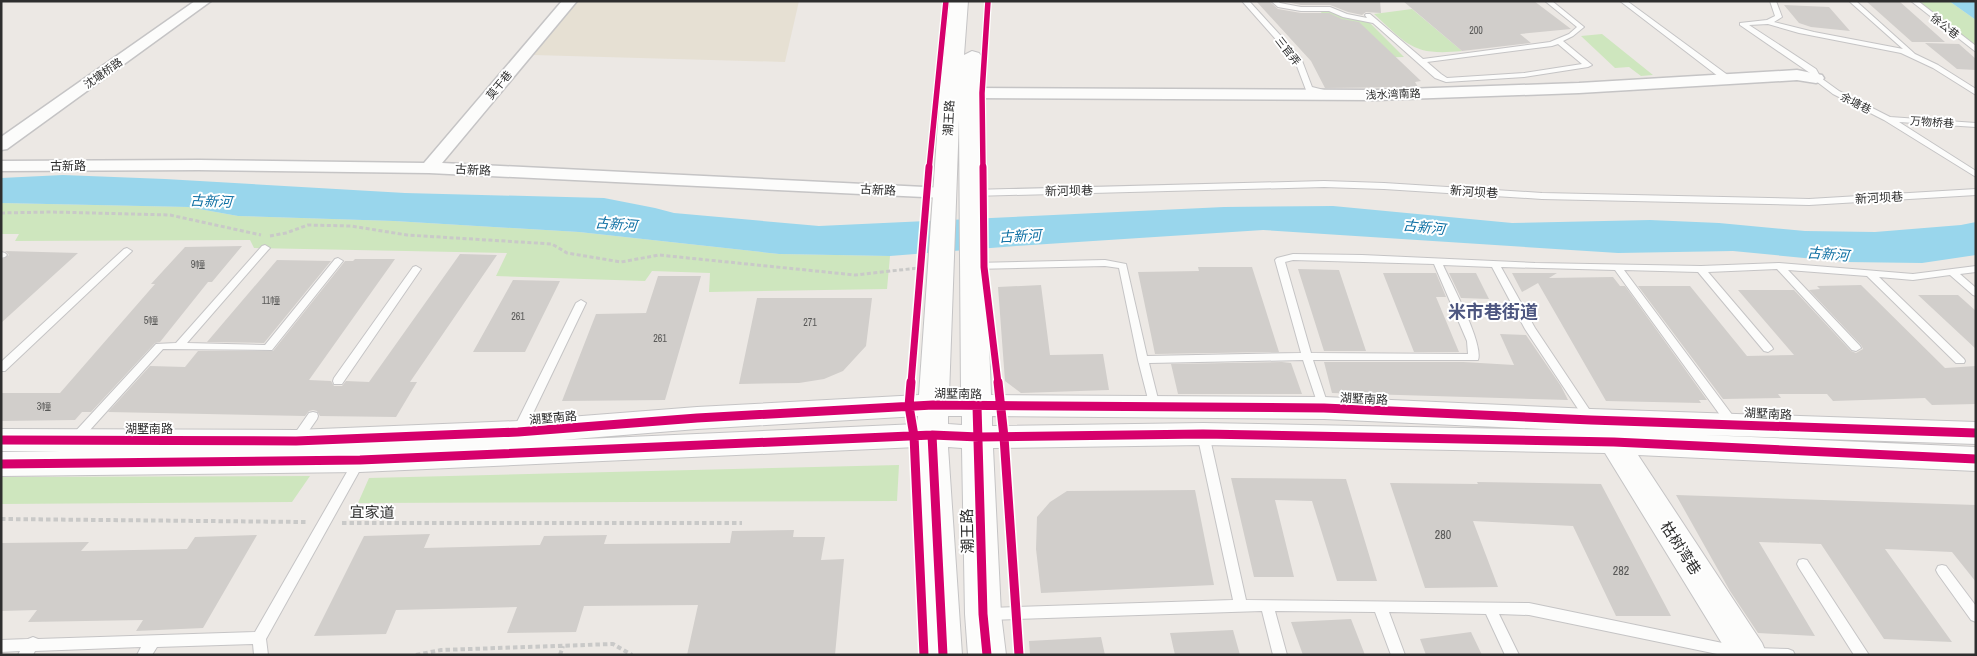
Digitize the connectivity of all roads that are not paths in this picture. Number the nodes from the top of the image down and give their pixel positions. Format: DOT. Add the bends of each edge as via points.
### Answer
graph roads {
  1 [pos="204,1"];
  2 [pos="570,1"];
  3 [pos="959,1"];
  4 [pos="976,1"];
  5 [pos="1245,1"];
  6 [pos="1274,1"];
  7 [pos="1548,1"];
  8 [pos="1623,1"];
  9 [pos="1773,1"];
  10 [pos="1852,1"];
  11 [pos="1914,1"];
  12 [pos="1368,15"];
  13 [pos="1375,21"];
  14 [pos="1768,22"];
  15 [pos="1559,41"];
  16 [pos="1976,50"];
  17 [pos="1916,57"];
  18 [pos="1421,62"];
  19 [pos="1726,78"];
  20 [pos="1816,78"];
  21 [pos="1959,82"];
  22 [pos="1976,84"];
  23 [pos="1976,93"];
  24 [pos="970,94"];
  25 [pos="1331,94"];
  26 [pos="1888,119"];
  27 [pos="1976,124"];
  28 [pos="1,146"];
  29 [pos="1,166"];
  30 [pos="429,168"];
  31 [pos="1976,175"];
  32 [pos="1976,192"];
  33 [pos="973,203"];
  34 [pos="944,204"];
  35 [pos="265,248"];
  36 [pos="127,250"];
  37 [pos="972,259"];
  38 [pos="338,261"];
  39 [pos="1437,261"];
  40 [pos="1495,264"];
  41 [pos="1779,266"];
  42 [pos="1617,267"];
  43 [pos="416,269"];
  44 [pos="1701,269"];
  45 [pos="1976,269"];
  46 [pos="1952,272"];
  47 [pos="1870,274"];
  48 [pos="1976,293"];
  49 [pos="581,303"];
  50 [pos="178,347"];
  51 [pos="1856,348"];
  52 [pos="1768,349"];
  53 [pos="1307,356"];
  54 [pos="1143,360"];
  55 [pos="1960,361"];
  56 [pos="1,368"];
  57 [pos="338,381"];
  58 [pos="1155,407"];
  59 [pos="1324,408"];
  60 [pos="313,416"];
  61 [pos="933,420"];
  62 [pos="978,422"];
  63 [pos="1732,424"];
  64 [pos="1602,431"];
  65 [pos="518,432"];
  66 [pos="1976,432"];
  67 [pos="1203,434"];
  68 [pos="1,440"];
  69 [pos="74,440"];
  70 [pos="296,440"];
  71 [pos="1976,459"];
  72 [pos="360,460"];
  73 [pos="1,464"];
  74 [pos="1803,564"];
  75 [pos="1942,570"];
  76 [pos="1241,605"];
  77 [pos="1267,605"];
  78 [pos="1380,607"];
  79 [pos="1490,609"];
  80 [pos="983,614"];
  81 [pos="1976,616"];
  82 [pos="259,638"];
  83 [pos="153,641"];
  84 [pos="1,646"];
  85 [pos="29,649"];
  86 [pos="1749,654"];
  87 [pos="144,655"];
  88 [pos="261,655"];
  89 [pos="943,655"];
  90 [pos="987,655"];
  91 [pos="1280,655"];
  92 [pos="1398,655"];
  93 [pos="1512,655"];
  94 [pos="1788,655"];
  95 [pos="1862,655"];
  1 -- 28 [label="street, 沈塘桥路"];
  2 -- 30 [label="street, 莫干巷"];
  3 -- 34 [label="main road, 潮王路"];
  4 -- 24 [label="main road, 潮王路"];
  5 -- 25 [label="lane, 三官弄" via="1298,60 1309,88"];
  6 -- 13 [label="lane" via="1278,5 1330,9 1345,16"];
  7 -- 15 [label="lane" via="1581,27"];
  8 -- 19 [label="lane"];
  9 -- 14 [label="lane" via="1779,17"];
  10 -- 17 [label="lane"];
  11 -- 16 [label="lane, 徐公巷"];
  12 -- 13 [label="lane"];
  13 -- 18 [label="lane"];
  14 -- 17 [label="lane" via="1814,35 1893,48"];
  14 -- 20 [label="lane, 余塘巷" via="1742,24 1813,71"];
  15 -- 18 [label="lane"];
  15 -- 18 [label="lane" via="1588,65 1524,75 1446,80"];
  17 -- 21 [label="lane"];
  19 -- 20 [label="street, 浅水湾南路" via="1797,75"];
  19 -- 25 [label="street, 浅水湾南路" via="1579,88"];
  20 -- 26 [label="lane, 余塘巷"];
  21 -- 22 [label="lane"];
  21 -- 23 [label="lane"];
  24 -- 25 [label="street, 浅水湾南路"];
  24 -- 33 [label="main road, 潮王路"];
  26 -- 27 [label="lane, 万物桥巷"];
  26 -- 31 [label="lane, 余塘巷"];
  29 -- 30 [label="street, 古新路"];
  30 -- 34 [label="street, 古新路"];
  32 -- 33 [label="lane, 新河坝巷" via="1809,202 1542,196 1324,184"];
  33 -- 37 [label="main road, 潮王路"];
  34 -- 61 [label="main road, 潮王路" via="925,266"];
  35 -- 50 [label="lane"];
  36 -- 56 [label="lane"];
  37 -- 54 [label="lane" via="1123,266"];
  37 -- 62 [label="main road, 潮王路"];
  38 -- 50 [label="lane" via="268,348"];
  39 -- 40 [label="lane"];
  39 -- 53 [label="lane" via="1293,257 1280,260"];
  39 -- 53 [label="lane" via="1472,341 1474,358"];
  40 -- 42 [label="lane"];
  40 -- 64 [label="lane" via="1530,329"];
  41 -- 44 [label="lane"];
  41 -- 47 [label="lane"];
  41 -- 51 [label="lane"];
  42 -- 44 [label="lane"];
  42 -- 63 [label="lane"];
  43 -- 57 [label="lane"];
  44 -- 52 [label="lane"];
  45 -- 46 [label="lane"];
  46 -- 47 [label="lane" via="1913,277"];
  46 -- 48 [label="lane"];
  47 -- 55 [label="lane"];
  49 -- 65 [label="lane"];
  50 -- 69 [label="lane" via="160,346"];
  53 -- 54 [label="lane"];
  53 -- 59 [label="lane"];
  54 -- 58 [label="lane"];
  58 -- 59 [label="main road, 湖墅南路"];
  58 -- 62 [label="main road, 湖墅南路"];
  59 -- 64 [label="main road, 湖墅南路"];
  60 -- 70 [label="lane"];
  61 -- 62 [label="main road, 湖墅南路"];
  61 -- 65 [label="main road, 湖墅南路" via="697,418"];
  61 -- 72 [label="main road, 湖墅南路"];
  61 -- 89 [label="main road, 潮王路"];
  62 -- 67 [label="main road, 湖墅南路"];
  62 -- 80 [label="main road, 潮王路"];
  63 -- 64 [label="main road, 湖墅南路"];
  63 -- 66 [label="main road, 湖墅南路"];
  64 -- 67 [label="main road, 湖墅南路"];
  64 -- 71 [label="main road, 湖墅南路"];
  64 -- 86 [label="main road, 枯树湾巷"];
  65 -- 70 [label="main road, 湖墅南路"];
  67 -- 76 [label="lane"];
  68 -- 69 [label="main road, 湖墅南路"];
  69 -- 70 [label="main road, 湖墅南路"];
  72 -- 73 [label="main road, 湖墅南路"];
  72 -- 82 [label="lane"];
  74 -- 95 [label="lane"];
  75 -- 81 [label="lane"];
  76 -- 77 [label="lane"];
  76 -- 80 [label="lane"];
  77 -- 78 [label="lane"];
  77 -- 91 [label="lane"];
  78 -- 79 [label="lane"];
  78 -- 92 [label="lane"];
  79 -- 86 [label="lane" via="1529,609"];
  79 -- 93 [label="lane"];
  80 -- 90 [label="main road, 潮王路"];
  82 -- 83 [label="lane"];
  82 -- 88 [label="lane"];
  83 -- 85 [label="lane"];
  83 -- 87 [label="lane"];
  84 -- 85 [label="lane"];
  86 -- 94 [label="lane"];
}
